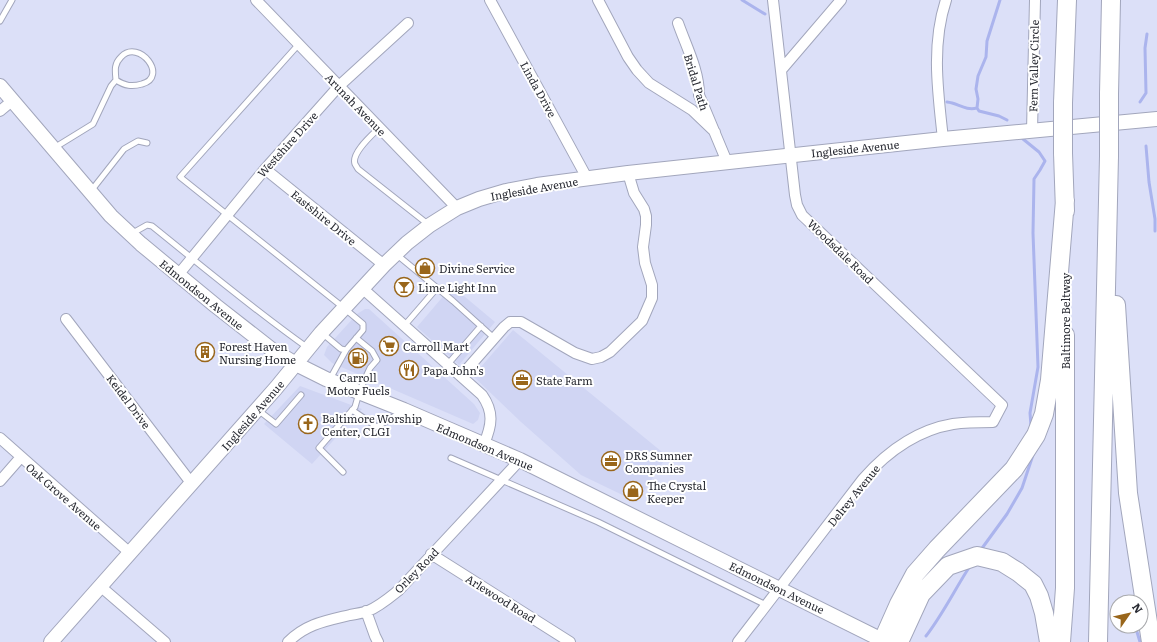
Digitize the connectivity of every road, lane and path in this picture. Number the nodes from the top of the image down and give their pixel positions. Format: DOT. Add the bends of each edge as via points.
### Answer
graph roads {
  1 [pos="12,0"];
  2 [pos="256,0"];
  3 [pos="490,0"];
  4 [pos="598,0"];
  5 [pos="773,0"];
  6 [pos="841,0"];
  7 [pos="946,0"];
  8 [pos="1034,0"];
  9 [pos="1067,0"];
  10 [pos="1111,0"];
  11 [pos="0,21"];
  12 [pos="408,23"];
  13 [pos="678,23"];
  14 [pos="299,44"];
  15 [pos="782,69"];
  16 [pos="116,80"];
  17 [pos="0,86"];
  18 [pos="339,86"];
  19 [pos="12,101"];
  20 [pos="0,111"];
  21 [pos="1157,119"];
  22 [pos="379,128"];
  23 [pos="1032,131"];
  24 [pos="715,132"];
  25 [pos="943,139"];
  26 [pos="147,143"];
  27 [pos="53,148"];
  28 [pos="791,155"];
  29 [pos="727,162"];
  30 [pos="265,169"];
  31 [pos="628,173"];
  32 [pos="588,178"];
  33 [pos="90,192"];
  34 [pos="1108,192"];
  35 [pos="1065,200"];
  36 [pos="457,208"];
  37 [pos="226,215"];
  38 [pos="430,225"];
  39 [pos="130,234"];
  40 [pos="396,253"];
  41 [pos="192,258"];
  42 [pos="384,265"];
  43 [pos="178,275"];
  44 [pos="362,288"];
  45 [pos="437,288"];
  46 [pos="344,308"];
  47 [pos="66,319"];
  48 [pos="404,326"];
  49 [pos="481,326"];
  50 [pos="322,333"];
  51 [pos="356,338"];
  52 [pos="494,338"];
  53 [pos="309,348"];
  54 [pos="346,350"];
  55 [pos="296,364"];
  56 [pos="448,364"];
  57 [pos="461,376"];
  58 [pos="330,381"];
  59 [pos="359,392"];
  60 [pos="301,395"];
  61 [pos="1002,405"];
  62 [pos="258,409"];
  63 [pos="352,410"];
  64 [pos="404,410"];
  65 [pos="0,438"];
  66 [pos="484,444"];
  67 [pos="21,457"];
  68 [pos="450,458"];
  69 [pos="520,460"];
  70 [pos="343,472"];
  71 [pos="501,480"];
  72 [pos="0,481"];
  73 [pos="192,484"];
  74 [pos="130,553"];
  75 [pos="431,554"];
  76 [pos="100,586"];
  77 [pos="779,589"];
  78 [pos="766,605"];
  79 [pos="366,611"];
  80 [pos="51,642"];
  81 [pos="165,642"];
  82 [pos="288,642"];
  83 [pos="378,642"];
  84 [pos="570,642"];
  85 [pos="738,642"];
  86 [pos="887,642"];
  87 [pos="1049,642"];
  88 [pos="1060,642"];
  89 [pos="1098,642"];
  90 [pos="1151,642"];
  1 -- 11 [label="lane"];
  2 -- 14 [label="street, Arunah Avenue"];
  3 -- 32 [label="street, Linda Drive"];
  4 -- 24 [label="street" via="637,70 649,83 692,110"];
  5 -- 15 [label="street, Woodsdale Road"];
  6 -- 15 [label="street"];
  7 -- 25 [label="street" via="942,11 937,57 937,85"];
  8 -- 23 [label="street, Fern Valley Circle"];
  9 -- 35 [label="highway, Baltimore Beltway, bridge" via="1063,104"];
  10 -- 34 [label="highway, bridge"];
  12 -- 18 [label="street, Westshire Drive"];
  13 -- 24 [label="street, Bridal Path" via="696,74 699,95"];
  14 -- 18 [label="street, Arunah Avenue"];
  14 -- 37 [label="lane" via="180,177"];
  15 -- 28 [label="street, Woodsdale Road"];
  16 -- 16 [label="lane" via="114,69 123,55 137,52 150,62 152,76 149,81 127,86"];
  16 -- 27 [label="lane" via="93,124"];
  17 -- 19 [label="main road, Edmondson Avenue"];
  18 -- 22 [label="street, Arunah Avenue"];
  18 -- 30 [label="street, Westshire Drive"];
  19 -- 20 [label="street"];
  19 -- 27 [label="main road, Edmondson Avenue"];
  21 -- 23 [label="main road, Ingleside Avenue"];
  22 -- 36 [label="street, Arunah Avenue"];
  22 -- 38 [label="lane" via="358,151 354,158 355,164"];
  23 -- 25 [label="main road, Ingleside Avenue"];
  24 -- 29 [label="street, Bridal Path"];
  25 -- 28 [label="main road, Ingleside Avenue"];
  26 -- 33 [label="lane" via="138,141 124,149"];
  27 -- 33 [label="main road, Edmondson Avenue"];
  28 -- 29 [label="main road, Ingleside Avenue"];
  28 -- 61 [label="street, Woodsdale Road" via="795,196 802,214"];
  29 -- 31 [label="main road, Ingleside Avenue"];
  30 -- 37 [label="street, Westshire Drive"];
  30 -- 42 [label="street, Eastshire Drive"];
  31 -- 32 [label="main road, Ingleside Avenue"];
  31 -- 52 [label="street" via="634,193 646,216 643,247 652,284 652,298 642,321 610,352 592,359 575,353 521,322 510,322"];
  32 -- 36 [label="main road, Ingleside Avenue" via="506,191"];
  33 -- 39 [label="main road, Edmondson Avenue"];
  34 -- 89 [label="highway"];
  34 -- 90 [label="highway" via="1128,493"];
  35 -- 86 [label="highway" via="1050,380 1044,414 1036,435 1014,469 915,574 899,604"];
  35 -- 88 [label="highway, Baltimore Beltway" via="1065,588"];
  36 -- 38 [label="main road, Ingleside Avenue"];
  37 -- 41 [label="street, Westshire Drive"];
  37 -- 46 [label="lane"];
  38 -- 40 [label="main road, Ingleside Avenue"];
  39 -- 41 [label="lane" via="147,225 152,226"];
  39 -- 43 [label="main road, Edmondson Avenue"];
  40 -- 42 [label="main road, Ingleside Avenue"];
  40 -- 45 [label="lane"];
  41 -- 43 [label="street, Westshire Drive"];
  41 -- 53 [label="lane" via="248,304"];
  42 -- 44 [label="main road, Ingleside Avenue"];
  43 -- 55 [label="main road, Edmondson Avenue" via="271,349"];
  44 -- 46 [label="main road, Ingleside Avenue"];
  44 -- 48 [label="street"];
  45 -- 48 [label="lane"];
  45 -- 49 [label="lane"];
  46 -- 50 [label="main road, Ingleside Avenue"];
  46 -- 51 [label="lane" via="363,324 363,330"];
  47 -- 73 [label="street, Keidel Drive"];
  48 -- 56 [label="street"];
  49 -- 52 [label="lane"];
  49 -- 56 [label="lane"];
  50 -- 53 [label="main road, Ingleside Avenue"];
  50 -- 54 [label="lane"];
  51 -- 54 [label="lane"];
  51 -- 59 [label="lane" via="372,351 377,360 370,368"];
  52 -- 57 [label="street"];
  53 -- 55 [label="main road, Ingleside Avenue"];
  54 -- 58 [label="lane"];
  55 -- 58 [label="main road, Edmondson Avenue"];
  55 -- 62 [label="main road, Ingleside Avenue"];
  56 -- 57 [label="street"];
  57 -- 66 [label="street" via="482,394 487,402 490,411 490,430"];
  58 -- 59 [label="main road, Edmondson Avenue"];
  59 -- 63 [label="lane"];
  59 -- 64 [label="main road, Edmondson Avenue"];
  60 -- 62 [label="lane" via="276,424"];
  61 -- 77 [label="street, Delrey Avenue" via="993,422 952,424 937,428 904,442 888,454 863,479"];
  62 -- 73 [label="main road, Ingleside Avenue"];
  63 -- 64 [label="lane" via="377,427"];
  63 -- 70 [label="lane" via="319,448"];
  64 -- 66 [label="main road, Edmondson Avenue"];
  65 -- 67 [label="street, Oak Grove Avenue"];
  66 -- 69 [label="main road, Edmondson Avenue"];
  67 -- 72 [label="street"];
  67 -- 74 [label="street, Oak Grove Avenue"];
  68 -- 71 [label="lane"];
  69 -- 71 [label="street, Orley Road"];
  69 -- 77 [label="main road, Edmondson Avenue"];
  71 -- 75 [label="street, Orley Road"];
  71 -- 78 [label="lane" via="598,522"];
  73 -- 74 [label="main road, Ingleside Avenue"];
  74 -- 76 [label="main road, Ingleside Avenue"];
  75 -- 79 [label="street, Orley Road" via="399,590"];
  75 -- 84 [label="street, Arlewood Road"];
  76 -- 80 [label="main road, Ingleside Avenue"];
  76 -- 81 [label="street"];
  77 -- 78 [label="street, Delrey Avenue"];
  77 -- 86 [label="main road, Edmondson Avenue"];
  78 -- 85 [label="street, Delrey Avenue"];
  79 -- 82 [label="street, Orley Road" via="308,627"];
  79 -- 83 [label="street"];
  86 -- 87 [label="highway" via="921,594 948,566 977,556 1002,562 1033,584 1044,613"];
}
